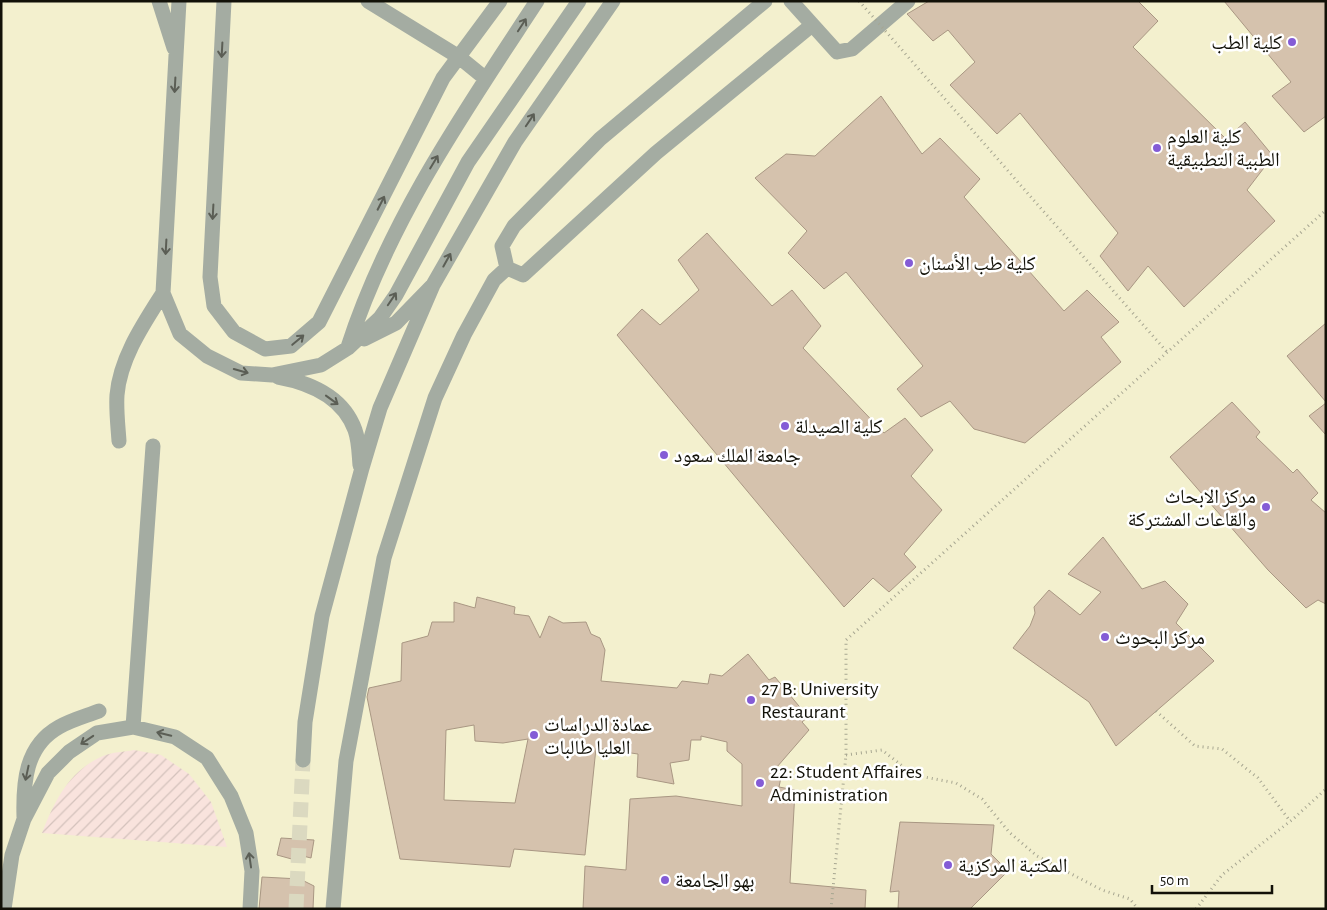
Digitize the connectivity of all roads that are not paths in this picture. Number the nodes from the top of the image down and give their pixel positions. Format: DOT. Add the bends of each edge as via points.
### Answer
graph roads {
  1 [pos="159,1"];
  2 [pos="179,1"];
  3 [pos="224,1"];
  4 [pos="368,1"];
  5 [pos="500,1"];
  6 [pos="537,1"];
  7 [pos="579,1"];
  8 [pos="613,1"];
  9 [pos="764,1"];
  10 [pos="791,1"];
  11 [pos="908,1"];
  12 [pos="812,25"];
  13 [pos="176,56"];
  14 [pos="459,57"];
  15 [pos="486,78"];
  16 [pos="507,268"];
  17 [pos="433,285"];
  18 [pos="163,293"];
  19 [pos="348,348"];
  20 [pos="272,375"];
  21 [pos="119,441"];
  22 [pos="153,446"];
  23 [pos="361,473"];
  24 [pos="99,711"];
  25 [pos="133,727"];
  26 [pos="303,760"];
  27 [pos="24,819"];
  28 [pos="6,858"];
  29 [pos="4,909"];
  30 [pos="250,909"];
  31 [pos="333,909"];
  1 -- 13 [label="lane"];
  2 -- 13 [label="lane"];
  3 -- 14 [label="lane, one-way" via="210,278 214,306 234,332 265,349 291,346 319,322 443,78"];
  4 -- 14 [label="lane"];
  5 -- 14 [label="lane"];
  15 -- 6 [label="lane, one-way"];
  19 -- 7 [label="lane, one-way" via="380,318 396,295 468,162"];
  17 -- 8 [label="lane, one-way" via="515,142"];
  9 -- 16 [label="lane" via="600,139 514,226 502,246"];
  10 -- 12 [label="lane"];
  11 -- 12 [label="lane" via="852,50 837,52"];
  12 -- 16 [label="lane" via="656,153 523,275"];
  13 -- 18 [label="lane, one-way"];
  14 -- 15 [label="lane"];
  19 -- 15 [label="lane, one-way" via="364,298 408,206"];
  16 -- 31 [label="lane" via="494,280 435,398 384,558 346,761"];
  17 -- 19 [label="lane" via="396,323"];
  17 -- 23 [label="lane" via="380,408"];
  18 -- 20 [label="lane, one-way" via="180,334 207,356 241,373"];
  18 -- 21 [label="lane" via="140,331 124,367 117,394"];
  19 -- 20 [label="lane" via="321,365"];
  20 -- 23 [label="lane, one-way" via="304,382 344,408 356,432"];
  22 -- 25 [label="lane"];
  23 -- 26 [label="lane" via="322,616"];
  24 -- 27 [label="lane, one-way" via="58,728 32,753 24,791"];
  25 -- 27 [label="lane, one-way" via="96,733 69,752 48,773"];
  30 -- 25 [label="lane, one-way" via="252,871 246,833 232,796 208,758 175,737"];
  27 -- 28 [label="lane"];
  28 -- 29 [label="lane"];
}
